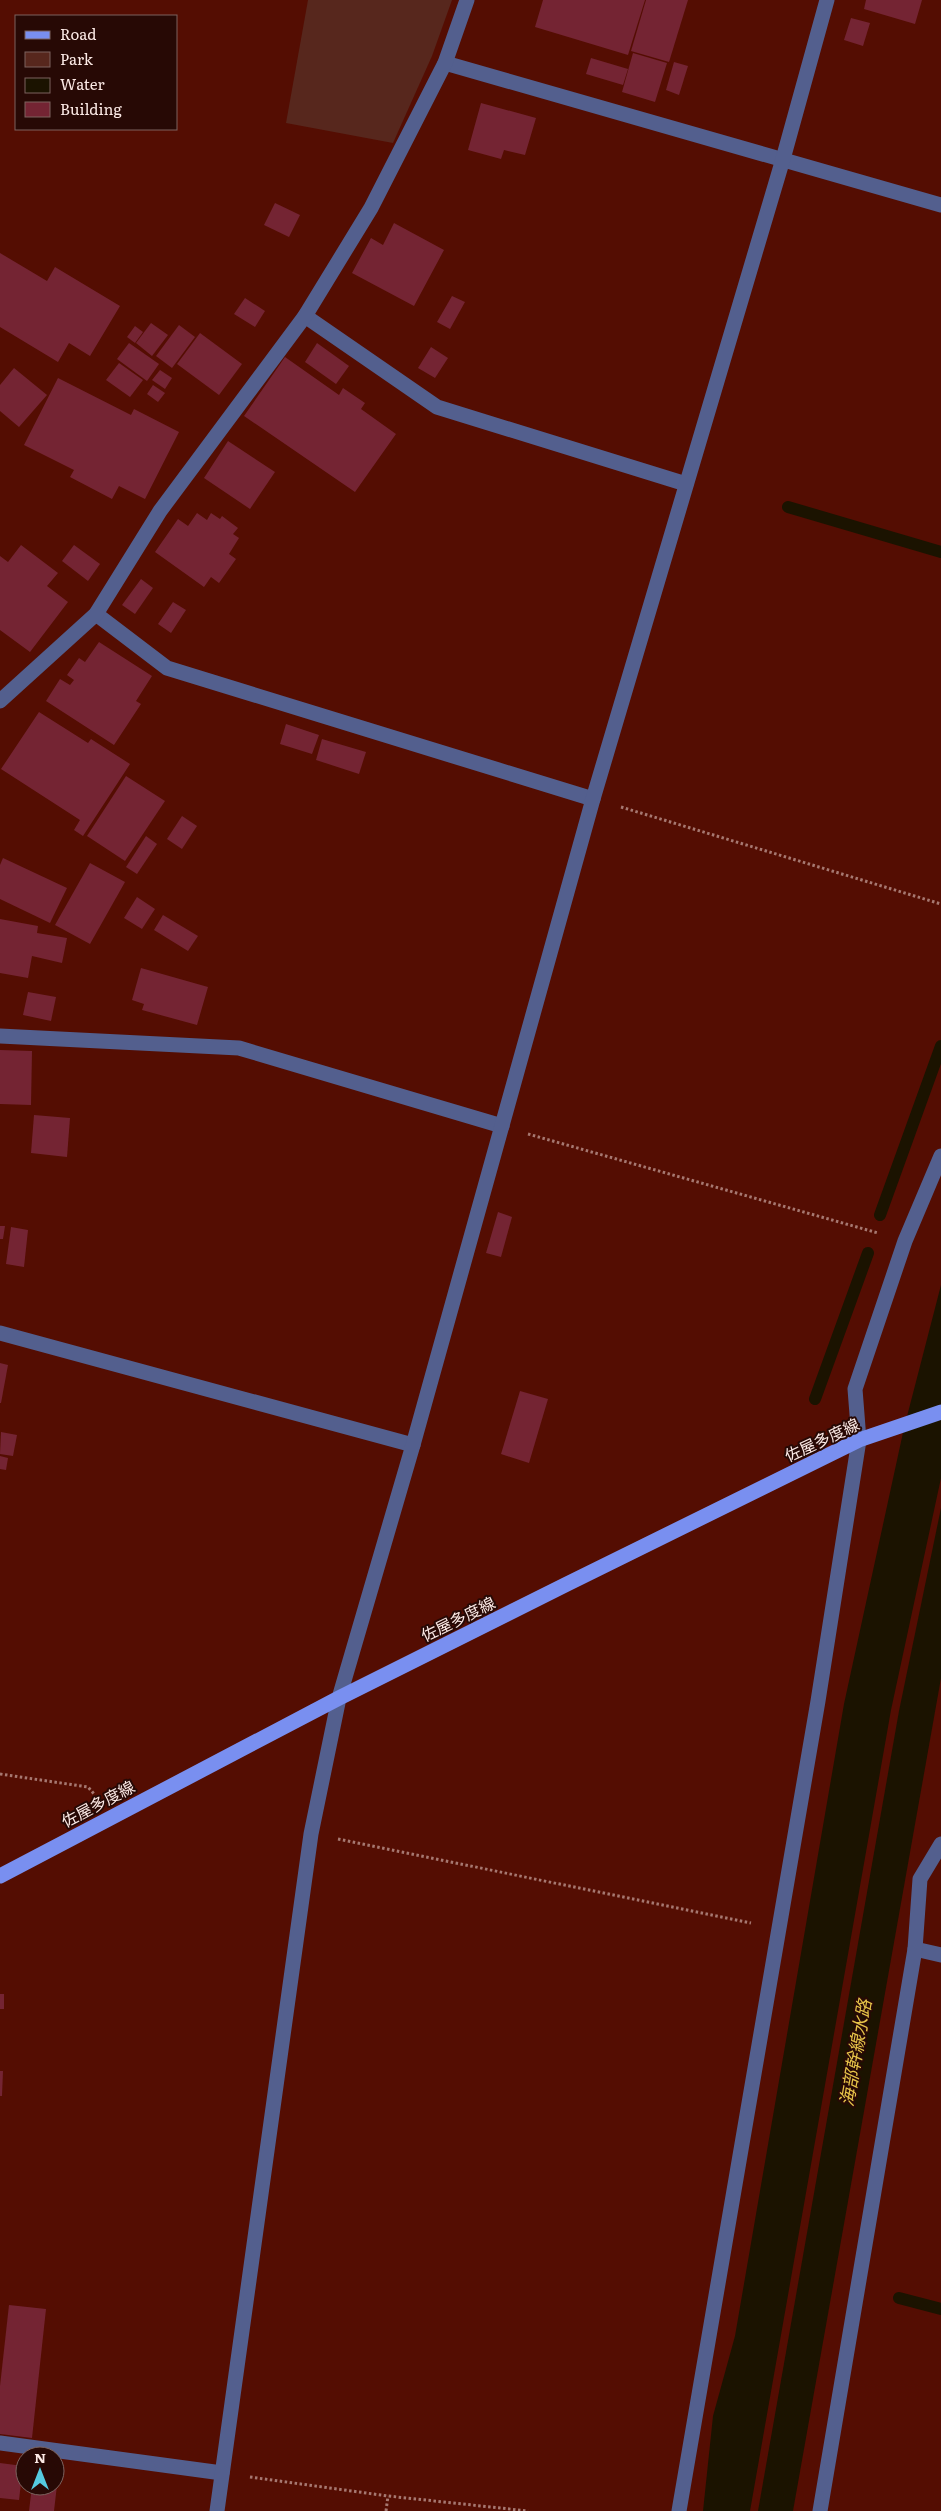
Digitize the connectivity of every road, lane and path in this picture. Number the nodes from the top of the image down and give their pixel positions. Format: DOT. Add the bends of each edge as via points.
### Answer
graph roads {
  1 [pos="467,0"];
  2 [pos="827,0"];
  3 [pos="445,64"];
  4 [pos="783,159"];
  5 [pos="941,205"];
  6 [pos="305,316"];
  7 [pos="686,484"];
  8 [pos="96,614"];
  9 [pos="0,701"];
  10 [pos="593,799"];
  11 [pos="941,904"];
  12 [pos="0,1036"];
  13 [pos="502,1126"];
  14 [pos="941,1156"];
  15 [pos="905,1241"];
  16 [pos="0,1333"];
  17 [pos="941,1412"];
  18 [pos="859,1440"];
  19 [pos="413,1446"];
  20 [pos="338,1698"];
  21 [pos="0,1774"];
  22 [pos="112,1816"];
  23 [pos="311,1834"];
  24 [pos="941,1844"];
  25 [pos="0,1876"];
  26 [pos="778,1929"];
  27 [pos="915,1949"];
  28 [pos="941,1955"];
  29 [pos="0,2444"];
  30 [pos="222,2473"];
  31 [pos="388,2496"];
  32 [pos="217,2511"];
  33 [pos="386,2511"];
  34 [pos="528,2511"];
  35 [pos="679,2511"];
  36 [pos="820,2511"];
  1 -- 3 [label="street"];
  2 -- 4 [label="street"];
  3 -- 4 [label="street"];
  3 -- 6 [label="street" via="371,208"];
  4 -- 5 [label="street"];
  4 -- 7 [label="street"];
  6 -- 7 [label="street" via="437,407"];
  6 -- 8 [label="street" via="160,511"];
  7 -- 10 [label="street"];
  8 -- 9 [label="street"];
  8 -- 10 [label="street" via="167,668"];
  10 -- 11 [label="path"];
  10 -- 13 [label="street"];
  12 -- 13 [label="street" via="239,1048"];
  13 -- 15 [label="path"];
  13 -- 19 [label="street"];
  14 -- 15 [label="street"];
  15 -- 18 [label="street" via="855,1389"];
  16 -- 19 [label="street"];
  17 -- 18 [label="main road, 佐屋多度線"];
  18 -- 20 [label="main road, 佐屋多度線"];
  18 -- 26 [label="street"];
  19 -- 20 [label="street"];
  20 -- 22 [label="main road, 佐屋多度線"];
  20 -- 23 [label="street"];
  21 -- 22 [label="path" via="88,1787"];
  22 -- 25 [label="main road, 佐屋多度線"];
  23 -- 26 [label="path"];
  23 -- 30 [label="street"];
  24 -- 27 [label="street" via="920,1879"];
  26 -- 35 [label="street"];
  27 -- 28 [label="street"];
  27 -- 36 [label="street"];
  29 -- 30 [label="street"];
  30 -- 31 [label="path"];
  30 -- 32 [label="street"];
  31 -- 33 [label="path"];
  31 -- 34 [label="path"];
}
